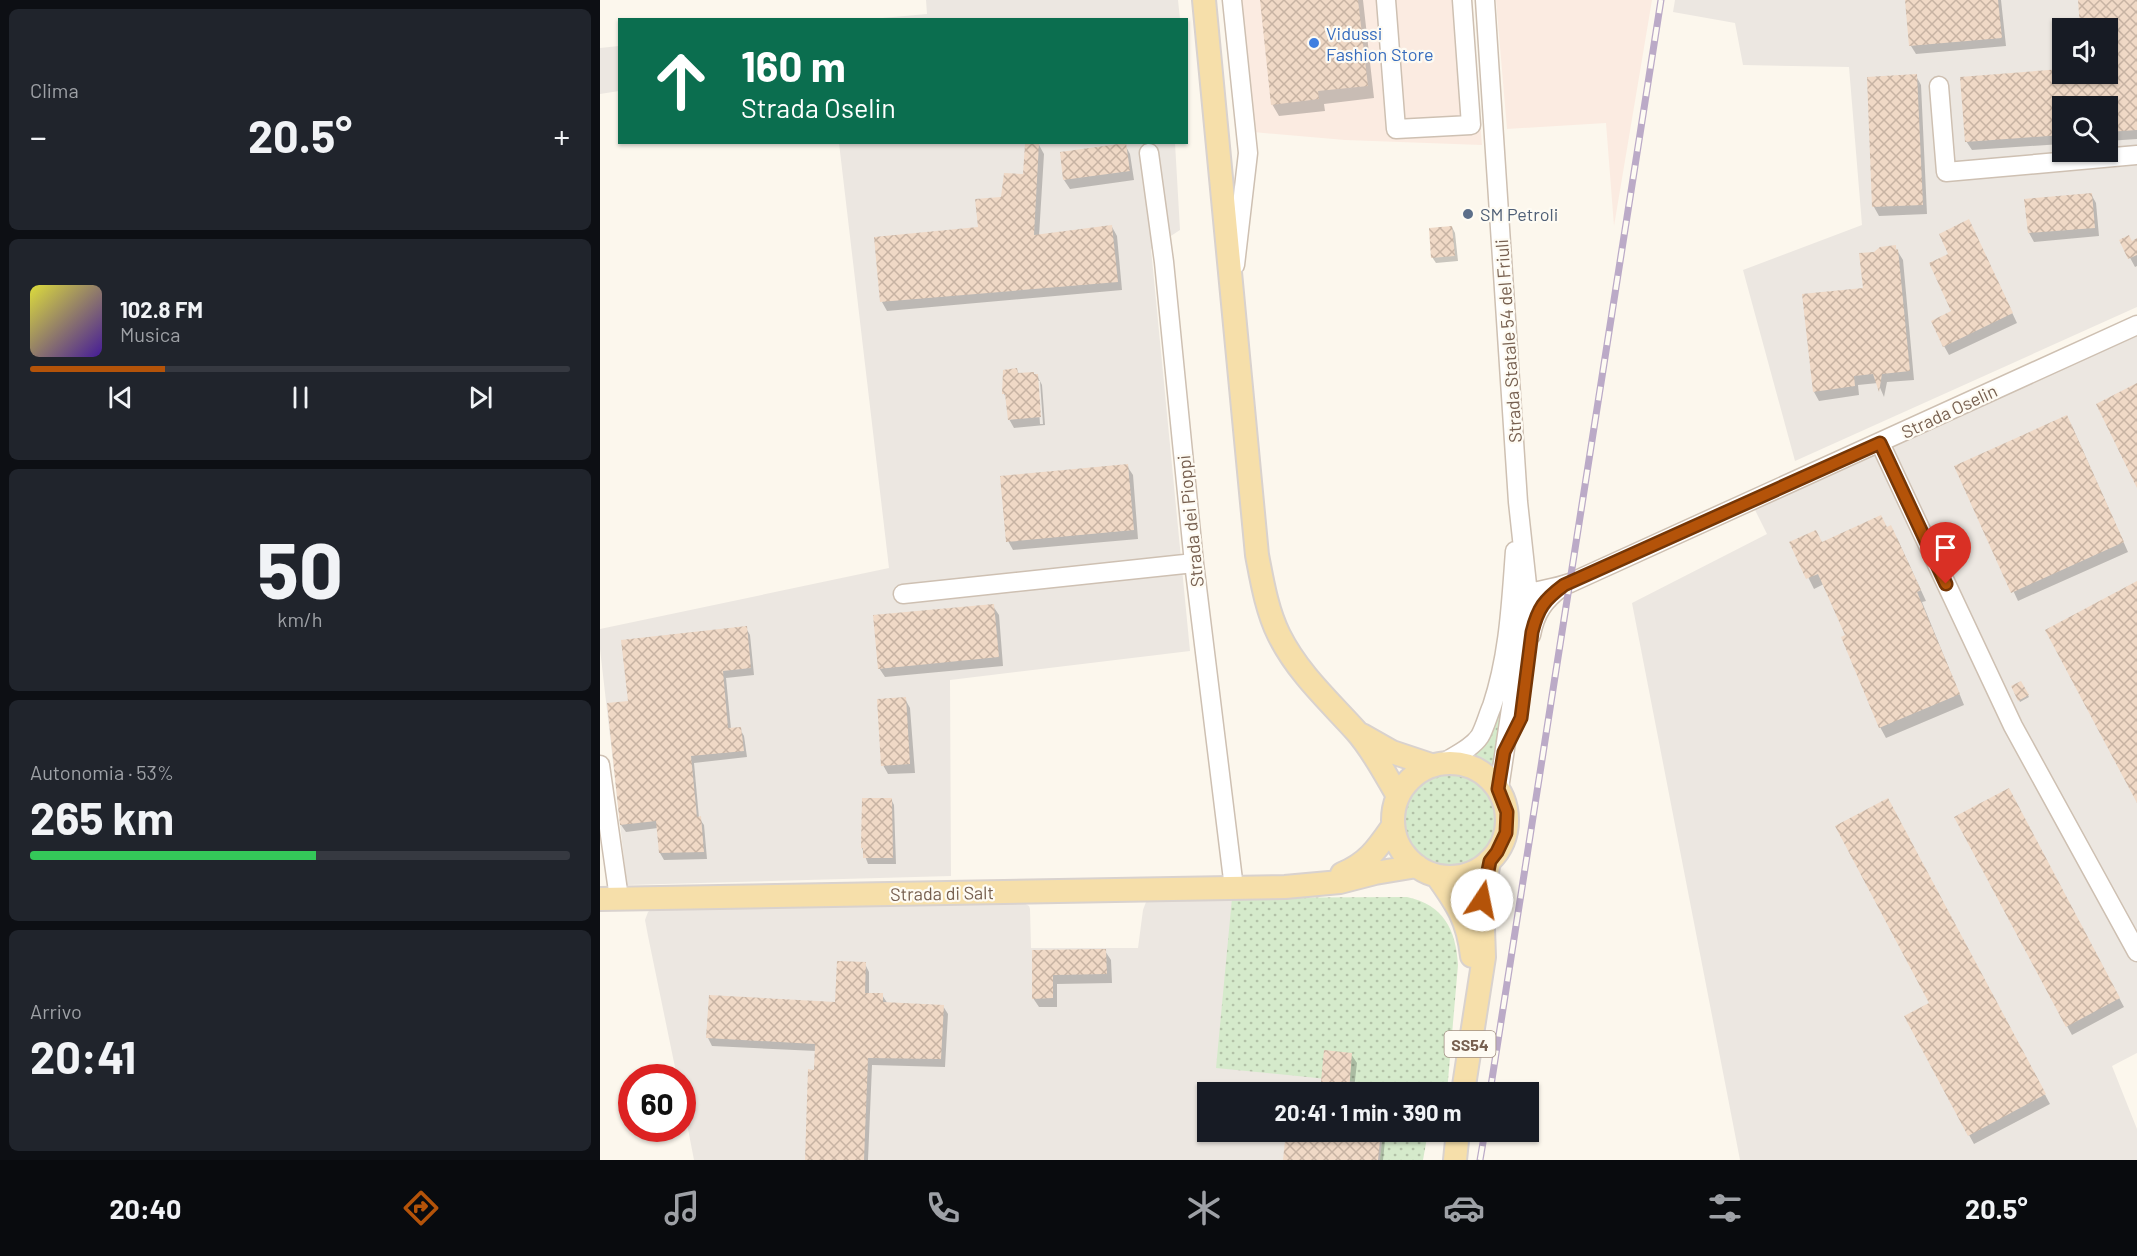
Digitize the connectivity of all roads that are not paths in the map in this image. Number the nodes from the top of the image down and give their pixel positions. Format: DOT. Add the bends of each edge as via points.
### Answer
graph roads {
  1 [pos="1204,0"];
  2 [pos="1232,0"];
  3 [pos="1386,0"];
  4 [pos="1462,0"];
  5 [pos="1485,0"];
  6 [pos="1939,86"];
  7 [pos="1149,153"];
  8 [pos="2137,155"];
  9 [pos="1233,288"];
  10 [pos="2137,326"];
  11 [pos="1880,443"];
  12 [pos="1518,502"];
  13 [pos="1194,563"];
  14 [pos="1564,585"];
  15 [pos="903,594"];
  16 [pos="1528,594"];
  17 [pos="1509,628"];
  18 [pos="1358,733"];
  19 [pos="1504,752"];
  20 [pos="1437,764"];
  21 [pos="600,765"];
  22 [pos="1498,789"];
  23 [pos="1398,796"];
  24 [pos="1393,826"];
  25 [pos="1490,861"];
  26 [pos="1427,871"];
  27 [pos="1285,886"];
  28 [pos="1234,888"];
  29 [pos="609,899"];
  30 [pos="2137,952"];
  31 [pos="1477,996"];
  32 [pos="1464,1082"];
  33 [pos="1457,1142"];
  34 [pos="1455,1160"];
  1 -- 9 [label="main road"];
  2 -- 9 [label="street" via="1248,153"];
  3 -- 4 [label="street" via="1396,129 1471,124"];
  5 -- 12 [label="street, Strada Statale 54 del Friuli / SS54"];
  6 -- 8 [label="street" via="1946,172"];
  7 -- 13 [label="street, Strada dei Pioppi" via="1164,262"];
  9 -- 18 [label="main road" via="1263,585 1278,633 1292,658"];
  10 -- 11 [label="street, Strada Oselin"];
  11 -- 14 [label="street, Strada Oselin"];
  11 -- 30 [label="street" via="2013,726"];
  12 -- 14 [label="street, Strada Statale 54 del Friuli" via="1530,564 1542,576"];
  12 -- 16 [label="street, Strada Statale 54 del Friuli / SS54"];
  12 -- 17 [label="street, Strada Statale 54 del Friuli / SS54"];
  13 -- 15 [label="street"];
  13 -- 28 [label="street, Strada dei Pioppi"];
  14 -- 16 [label="street"];
  14 -- 19 [label="street, Strada Statale 54 del Friuli / SS54" via="1540,606 1535,618 1521,718"];
  16 -- 17 [label="street" via="1518,604"];
  16 -- 19 [label="street, Strada Statale 54 del Friuli / SS54"];
  17 -- 20 [label="street, Strada Statale 54 del Friuli / SS54" via="1502,671 1480,735 1468,748"];
  18 -- 20 [label="main road" via="1392,752"];
  18 -- 23 [label="main road"];
  19 -- 22 [label="street, Strada Statale 54 del Friuli / SS54"];
  20 -- 22 [label="main road, Strada Statale 54 del Friuli / SS54" via="1461,763 1477,769"];
  20 -- 23 [label="main road, Strada Statale 54 del Friuli / SS54" via="1408,780"];
  21 -- 29 [label="street"];
  22 -- 25 [label="main road, Strada Statale 54 del Friuli / SS54" via="1507,812 1507,825 1503,841"];
  23 -- 24 [label="main road"];
  24 -- 26 [label="main road, Strada Statale 54 del Friuli / SS54" via="1402,851"];
  24 -- 27 [label="main road" via="1357,868"];
  25 -- 26 [label="main road" via="1462,876 1447,877"];
  25 -- 31 [label="main road, Strada Statale 54 del Friuli / SS54" via="1482,900 1484,957"];
  26 -- 27 [label="main road" via="1375,873 1340,882"];
  26 -- 31 [label="main road, Strada Statale 54 del Friuli / SS54" via="1455,902 1465,920"];
  27 -- 28 [label="main road, Strada di Salt"];
  28 -- 29 [label="main road, Strada di Salt"];
  31 -- 32 [label="main road, Strada Statale 54 del Friuli / SS54"];
  33 -- 34 [label="main road"];
}
